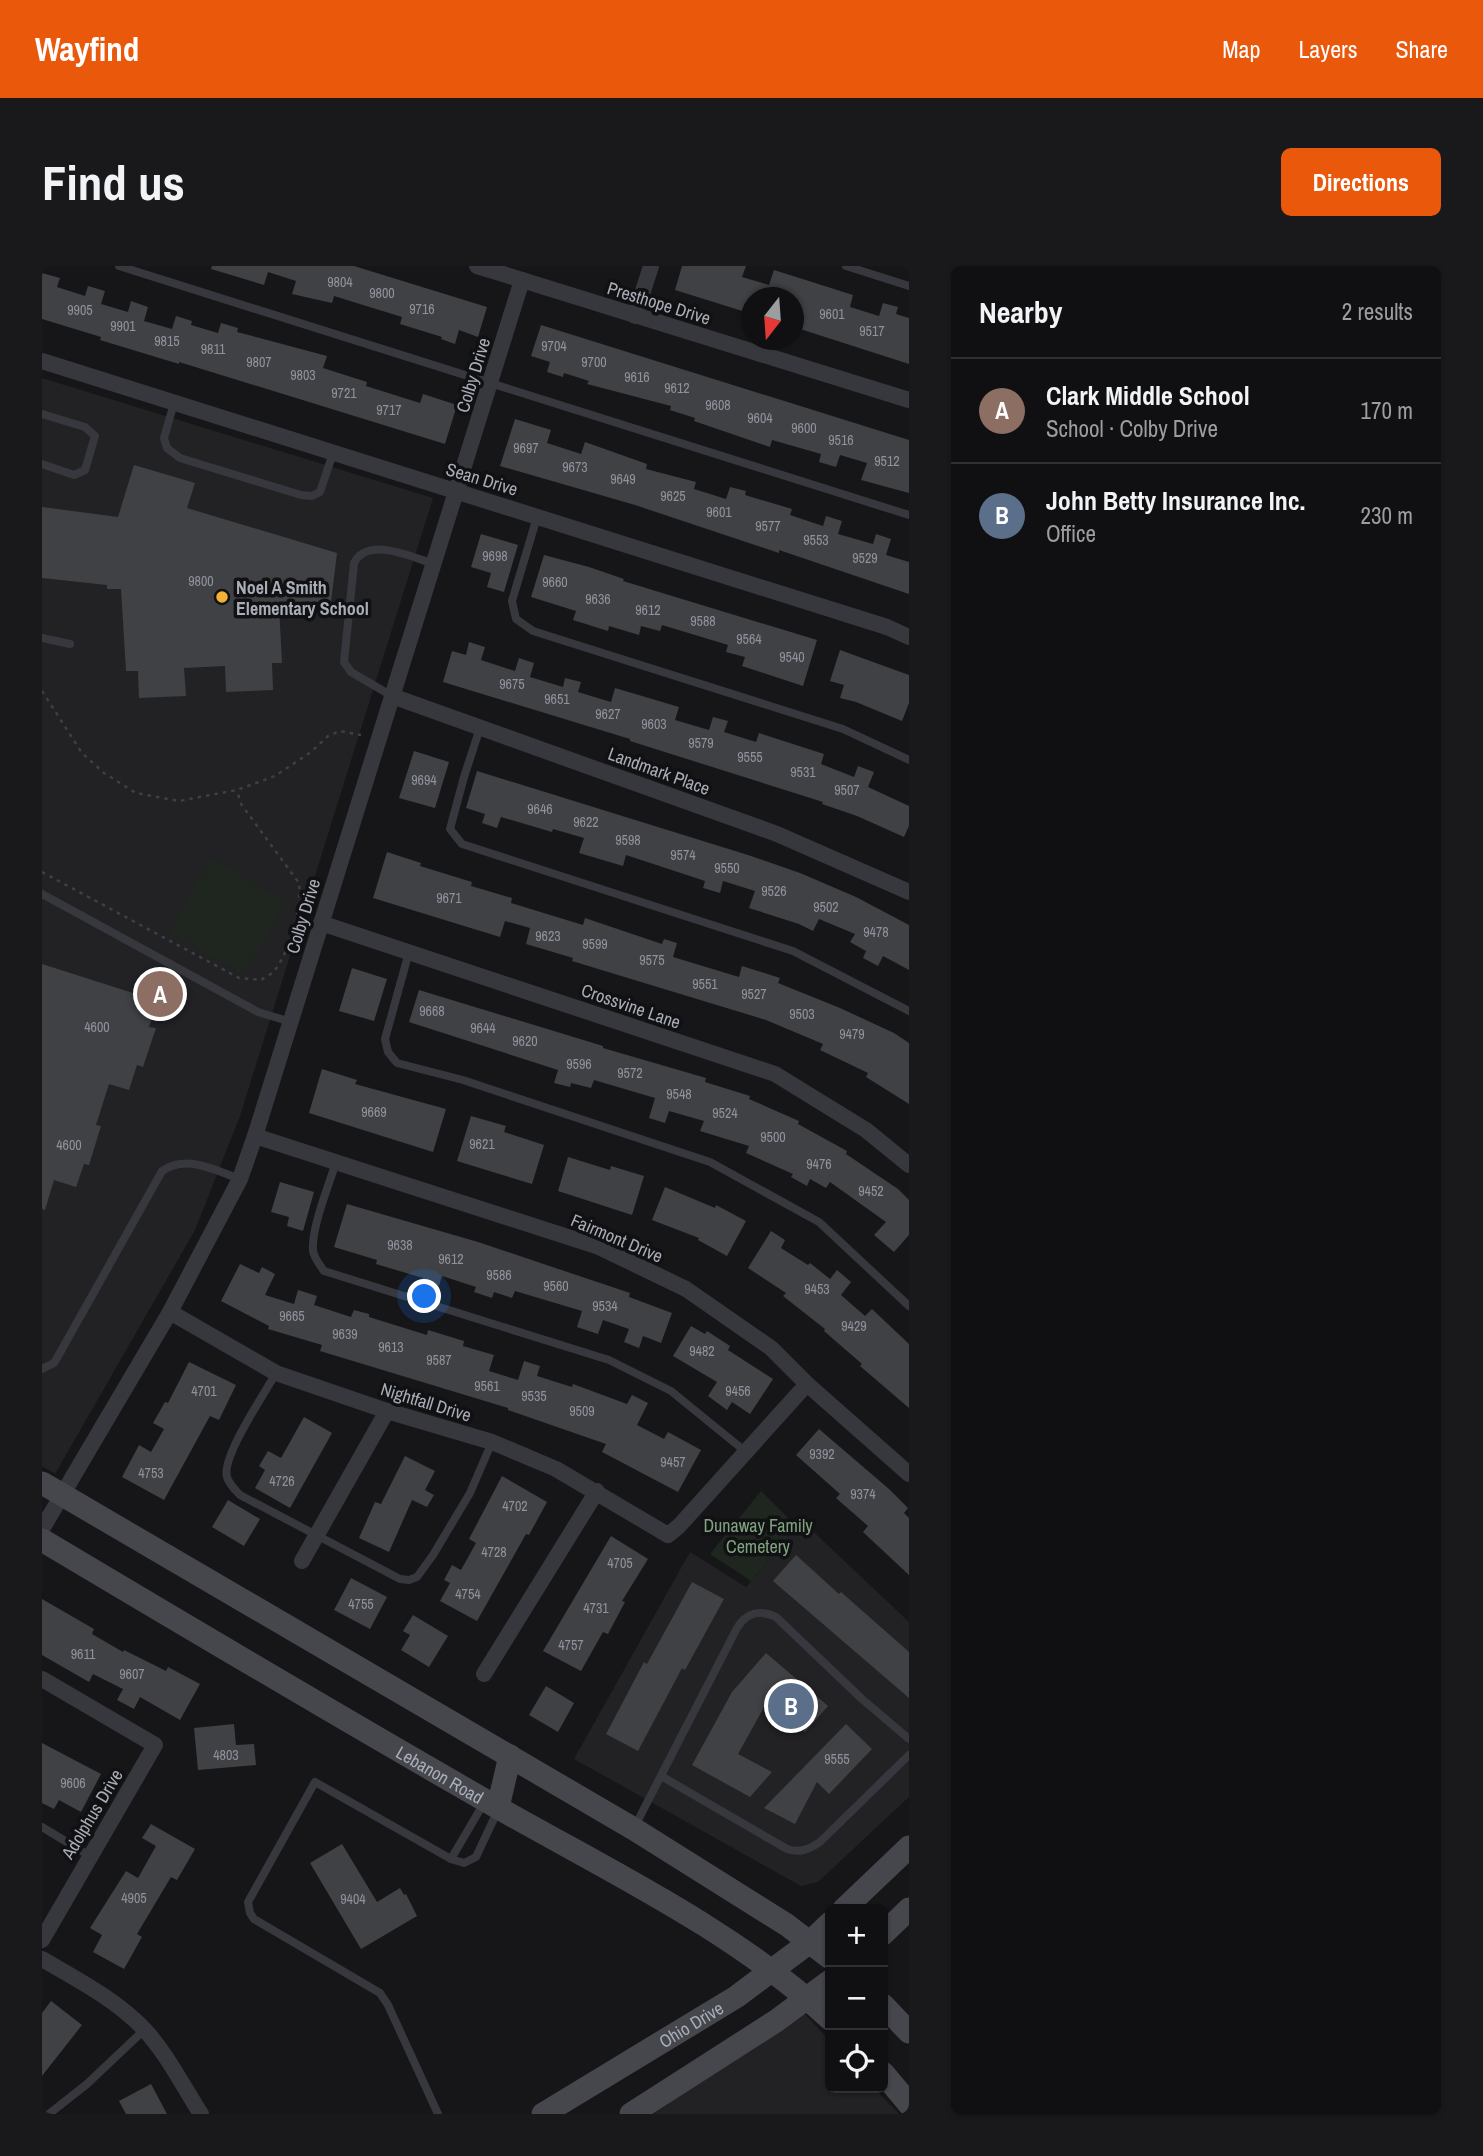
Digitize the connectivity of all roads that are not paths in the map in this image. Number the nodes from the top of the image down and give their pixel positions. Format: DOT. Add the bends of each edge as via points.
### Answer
graph roads {
  1 [pos="119,266"];
  2 [pos="477,266"];
  3 [pos="651,266"];
  4 [pos="846,266"];
  5 [pos="522,280"];
  6 [pos="909,286"];
  7 [pos="635,316"];
  8 [pos="42,360"];
  9 [pos="491,382"];
  10 [pos="909,400"];
  11 [pos="174,402"];
  12 [pos="42,414"];
  13 [pos="332,453"];
  14 [pos="42,464"];
  15 [pos="457,492"];
  16 [pos="909,515"];
  17 [pos="537,517"];
  18 [pos="434,564"];
  19 [pos="909,637"];
  20 [pos="42,638"];
  21 [pos="70,644"];
  22 [pos="392,696"];
  23 [pos="480,727"];
  24 [pos="909,760"];
  25 [pos="909,892"];
  26 [pos="42,894"];
  27 [pos="321,923"];
  28 [pos="409,952"];
  29 [pos="909,1011"];
  30 [pos="291,1022"];
  31 [pos="255,1136"];
  32 [pos="337,1162"];
  33 [pos="909,1165"];
  34 [pos="240,1179"];
  35 [pos="909,1307"];
  36 [pos="170,1312"];
  37 [pos="42,1369"];
  38 [pos="276,1373"];
  39 [pos="807,1384"];
  40 [pos="387,1411"];
  41 [pos="492,1442"];
  42 [pos="746,1452"];
  43 [pos="909,1474"];
  44 [pos="42,1483"];
  45 [pos="597,1492"];
  46 [pos="64,1495"];
  47 [pos="42,1529"];
  48 [pos="316,1537"];
  49 [pos="42,1541"];
  50 [pos="302,1561"];
  51 [pos="484,1674"];
  52 [pos="42,1679"];
  53 [pos="909,1739"];
  54 [pos="909,1755"];
  55 [pos="510,1756"];
  56 [pos="661,1776"];
  57 [pos="492,1804"];
  58 [pos="42,1827"];
  59 [pos="634,1829"];
  60 [pos="909,1847"];
  61 [pos="90,1856"];
  62 [pos="450,1859"];
  63 [pos="849,1904"];
  64 [pos="909,1909"];
  65 [pos="825,1928"];
  66 [pos="888,1929"];
  67 [pos="42,1940"];
  68 [pos="810,1942"];
  69 [pos="825,1954"];
  70 [pos="42,1959"];
  71 [pos="769,1971"];
  72 [pos="825,1985"];
  73 [pos="806,1998"];
  74 [pos="888,2010"];
  75 [pos="825,2015"];
  76 [pos="144,2030"];
  77 [pos="909,2032"];
  78 [pos="888,2079"];
  79 [pos="909,2104"];
  80 [pos="49,2114"];
  81 [pos="201,2114"];
  82 [pos="438,2114"];
  83 [pos="543,2114"];
  84 [pos="632,2114"];
  1 -- 9 [label="lane"];
  2 -- 5 [label="street, Presthope Drive"];
  3 -- 7 [label="street"];
  4 -- 6 [label="lane"];
  5 -- 7 [label="street, Presthope Drive"];
  5 -- 9 [label="street, Colby Drive"];
  7 -- 10 [label="street, Presthope Drive"];
  8 -- 11 [label="street, Sean Drive"];
  9 -- 15 [label="street, Colby Drive"];
  9 -- 16 [label="lane"];
  11 -- 13 [label="street, Sean Drive"];
  11 -- 13 [label="lane" via="164,438 167,448 180,458 312,496 320,492"];
  12 -- 14 [label="lane" via="85,427 95,436 85,470 74,475"];
  13 -- 15 [label="street, Sean Drive"];
  15 -- 17 [label="street, Sean Drive"];
  15 -- 18 [label="street, Colby Drive"];
  17 -- 19 [label="street, Sean Drive"];
  17 -- 24 [label="lane" via="512,601 516,619 533,631 843,729"];
  18 -- 22 [label="street, Colby Drive"];
  18 -- 22 [label="lane" via="375,549 358,556 354,563 344,662 351,672"];
  20 -- 21 [label="lane"];
  22 -- 23 [label="street, Landmark Place"];
  22 -- 27 [label="street, Colby Drive"];
  23 -- 25 [label="street, Landmark Place" via="777,835"];
  23 -- 29 [label="lane" via="450,829 462,844 793,951"];
  26 -- 30 [label="lane" via="258,1012"];
  27 -- 28 [label="street, Crossvine Lane"];
  27 -- 30 [label="street, Colby Drive"];
  28 -- 33 [label="street, Crossvine Lane" via="775,1074 866,1130"];
  28 -- 35 [label="lane" via="385,1039 397,1063 710,1161 819,1222"];
  30 -- 31 [label="street, Colby Drive"];
  31 -- 32 [label="street, Fairmont Drive"];
  31 -- 34 [label="street, Colby Drive"];
  32 -- 39 [label="street, Fairmont Drive" via="612,1253 686,1289 771,1348"];
  32 -- 42 [label="lane" via="313,1250 324,1270 609,1360 671,1391"];
  34 -- 36 [label="street, Colby Drive"];
  34 -- 37 [label="lane" via="188,1162 162,1171 54,1363"];
  36 -- 38 [label="street, Nightfall Drive"];
  36 -- 46 [label="street, Colby Drive"];
  38 -- 40 [label="street, Nightfall Drive"];
  38 -- 48 [label="lane" via="232,1451 227,1477 240,1495"];
  39 -- 42 [label="street"];
  39 -- 43 [label="street, Fairmont Drive"];
  40 -- 41 [label="street, Nightfall Drive"];
  40 -- 48 [label="street"];
  41 -- 45 [label="street, Nightfall Drive"];
  41 -- 48 [label="lane" via="470,1493 417,1577 400,1579"];
  42 -- 45 [label="street, Nightfall Drive" via="668,1535"];
  44 -- 46 [label="main road"];
  45 -- 51 [label="street"];
  46 -- 47 [label="street, Colby Drive"];
  46 -- 55 [label="main road"];
  48 -- 50 [label="street"];
  49 -- 57 [label="main road, Lebanon Road"];
  52 -- 61 [label="street, Adolphus Drive" via="155,1745"];
  53 -- 56 [label="lane" via="782,1621 759,1612 740,1623"];
  54 -- 56 [label="lane" via="820,1842 796,1852"];
  55 -- 57 [label="main road"];
  55 -- 59 [label="main road"];
  56 -- 59 [label="lane"];
  57 -- 62 [label="lane"];
  57 -- 62 [label="lane" via="476,1857 464,1863"];
  57 -- 71 [label="main road, Lebanon Road" via="674,1906"];
  58 -- 61 [label="lane"];
  59 -- 68 [label="main road"];
  60 -- 63 [label="main road"];
  61 -- 67 [label="street, Adolphus Drive"];
  62 -- 82 [label="lane" via="315,1782 248,1902 254,1919 380,1993"];
  64 -- 66 [label="main road"];
  65 -- 68 [label="main road, Ohio Drive"];
  68 -- 69 [label="main road"];
  68 -- 71 [label="main road, Ohio Drive"];
  70 -- 76 [label="street" via="103,1996"];
  71 -- 73 [label="main road, Lebanon Road"];
  71 -- 83 [label="main road, Ohio Drive" via="736,1997"];
  72 -- 73 [label="main road"];
  73 -- 75 [label="main road, Lebanon Road"];
  73 -- 84 [label="main road" via="657,2103"];
  74 -- 77 [label="main road"];
  76 -- 80 [label="lane"];
  76 -- 81 [label="street"];
  78 -- 79 [label="main road"];
}
